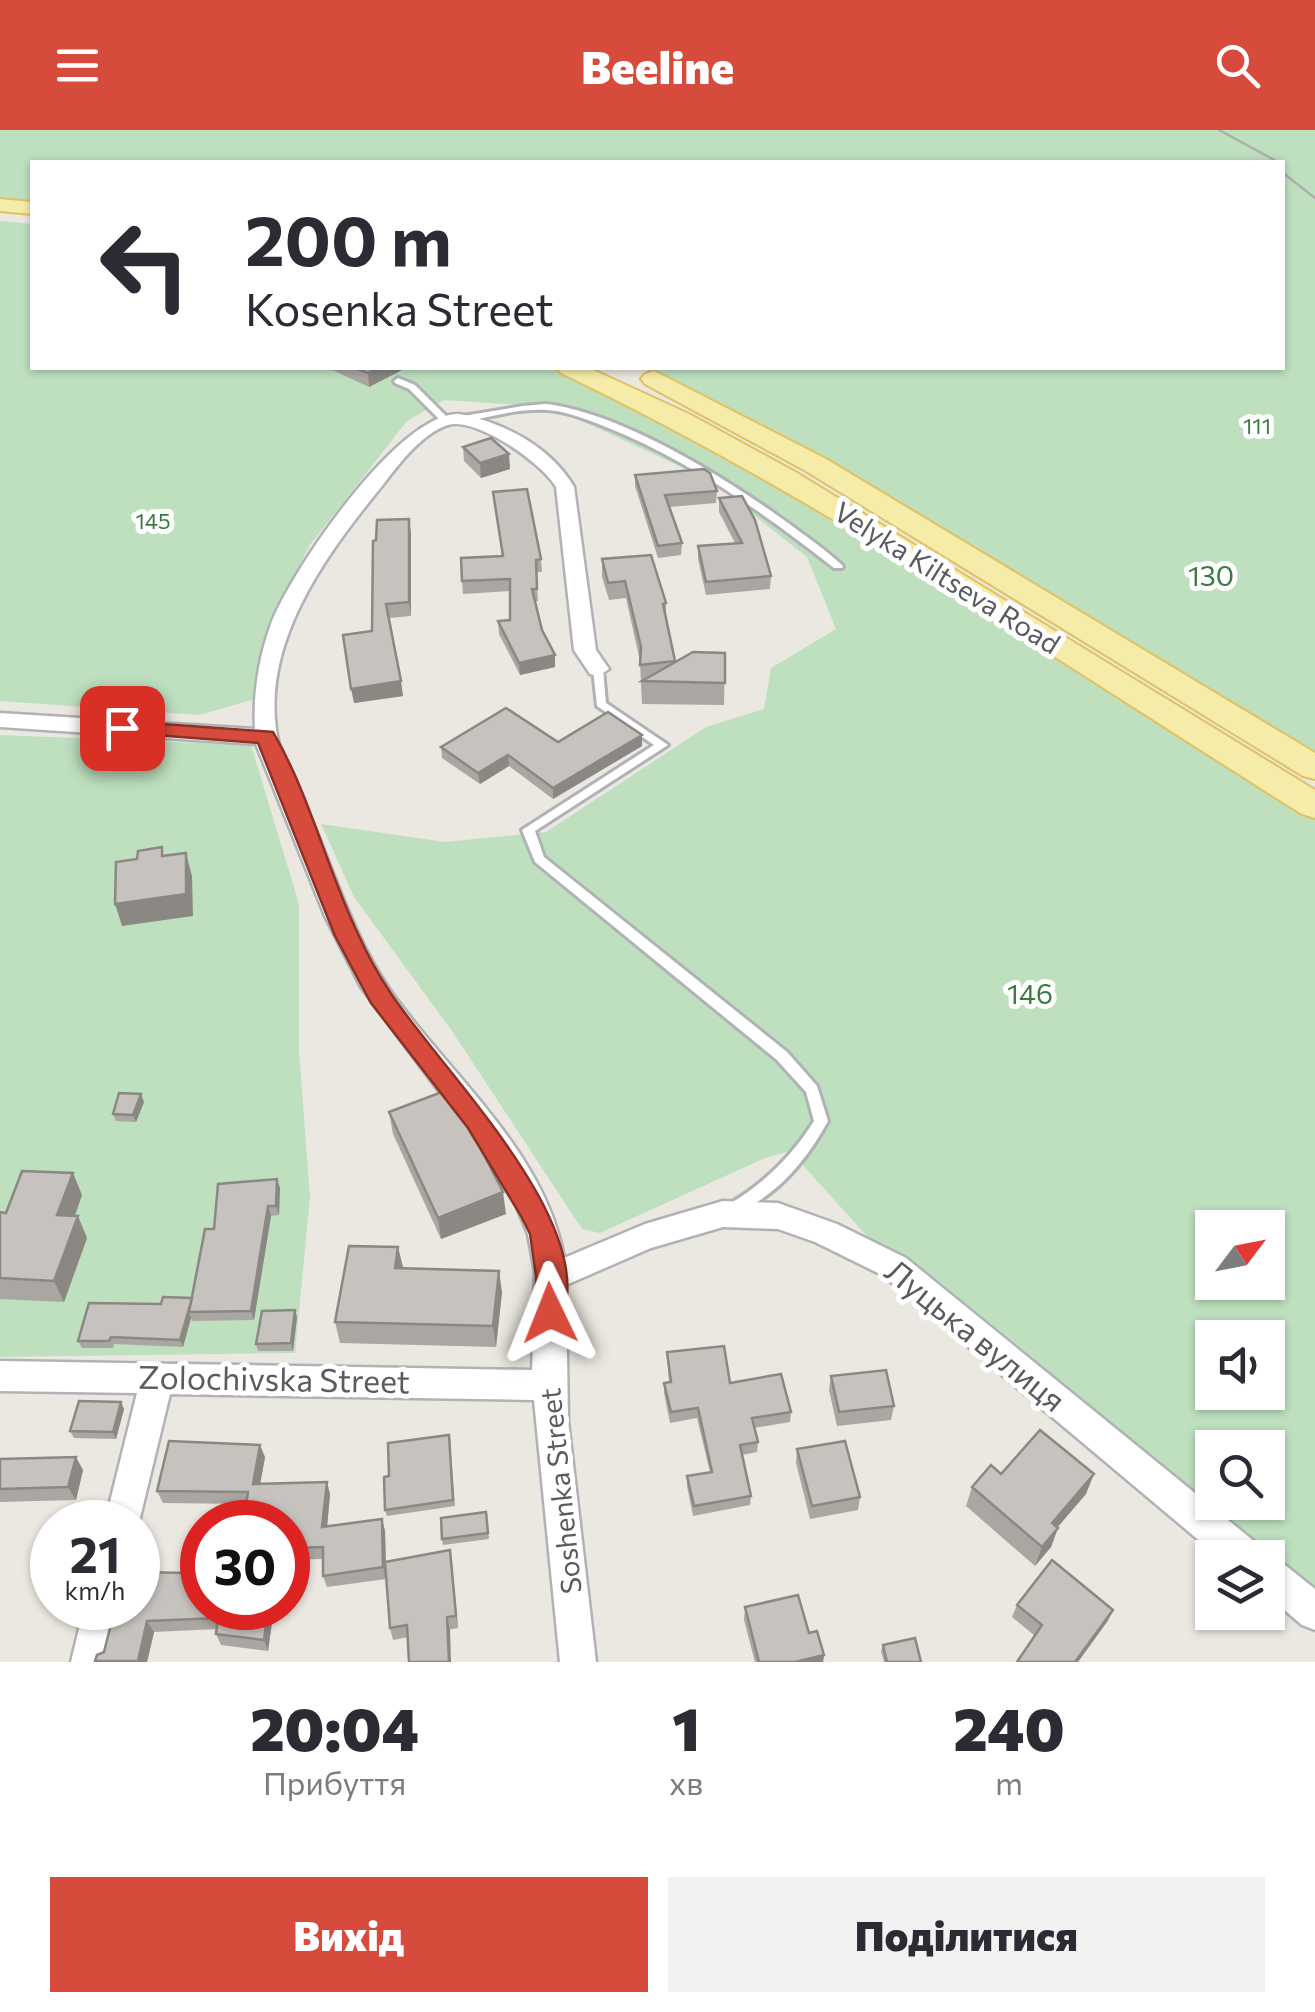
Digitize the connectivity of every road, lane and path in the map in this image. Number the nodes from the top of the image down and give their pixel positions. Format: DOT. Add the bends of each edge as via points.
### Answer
graph roads {
  1 [pos="0,205"];
  2 [pos="30,208"];
  3 [pos="0,221"];
  4 [pos="30,224"];
  5 [pos="574,370"];
  6 [pos="633,370"];
  7 [pos="398,381"];
  8 [pos="454,419"];
  9 [pos="838,566"];
  10 [pos="598,669"];
  11 [pos="0,720"];
  12 [pos="266,737"];
  13 [pos="1315,768"];
  14 [pos="1315,806"];
  15 [pos="722,1214"];
  16 [pos="550,1276"];
  17 [pos="0,1376"];
  18 [pos="157,1379"];
  19 [pos="548,1385"];
  20 [pos="127,1500"];
  21 [pos="1226,1540"];
  22 [pos="1285,1587"];
  23 [pos="1315,1612"];
  24 [pos="97,1630"];
  25 [pos="89,1662"];
  26 [pos="578,1662"];
  1 -- 2 [label="main road"];
  3 -- 4 [label="main road"];
  5 -- 14 [label="main road, Velyka Kiltseva Road" via="787,479"];
  6 -- 13 [label="main road, Velyka Kiltseva Road" via="816,465"];
  7 -- 8 [label="lane"];
  8 -- 9 [label="lane" via="552,407 652,443 739,494"];
  8 -- 10 [label="street" via="553,463 565,487 586,650"];
  8 -- 12 [label="street" via="416,434 368,487 287,608 268,683"];
  10 -- 15 [label="lane" via="602,704 662,746 528,830 539,859 782,1056 812,1090 821,1121 807,1147 762,1193"];
  11 -- 12 [label="street"];
  12 -- 16 [label="street, Soshenka Street" via="347,936 380,997 478,1120 518,1184 543,1234"];
  15 -- 16 [label="street, Луцька вулиця"];
  15 -- 21 [label="street, Луцька вулиця" via="778,1216 895,1267"];
  16 -- 19 [label="street, Soshenka Street"];
  17 -- 18 [label="street, Zolochivska Street"];
  18 -- 19 [label="street, Zolochivska Street"];
  18 -- 20 [label="street"];
  19 -- 26 [label="street, Soshenka Street"];
  22 -- 23 [label="street"];
  24 -- 25 [label="street"];
}
